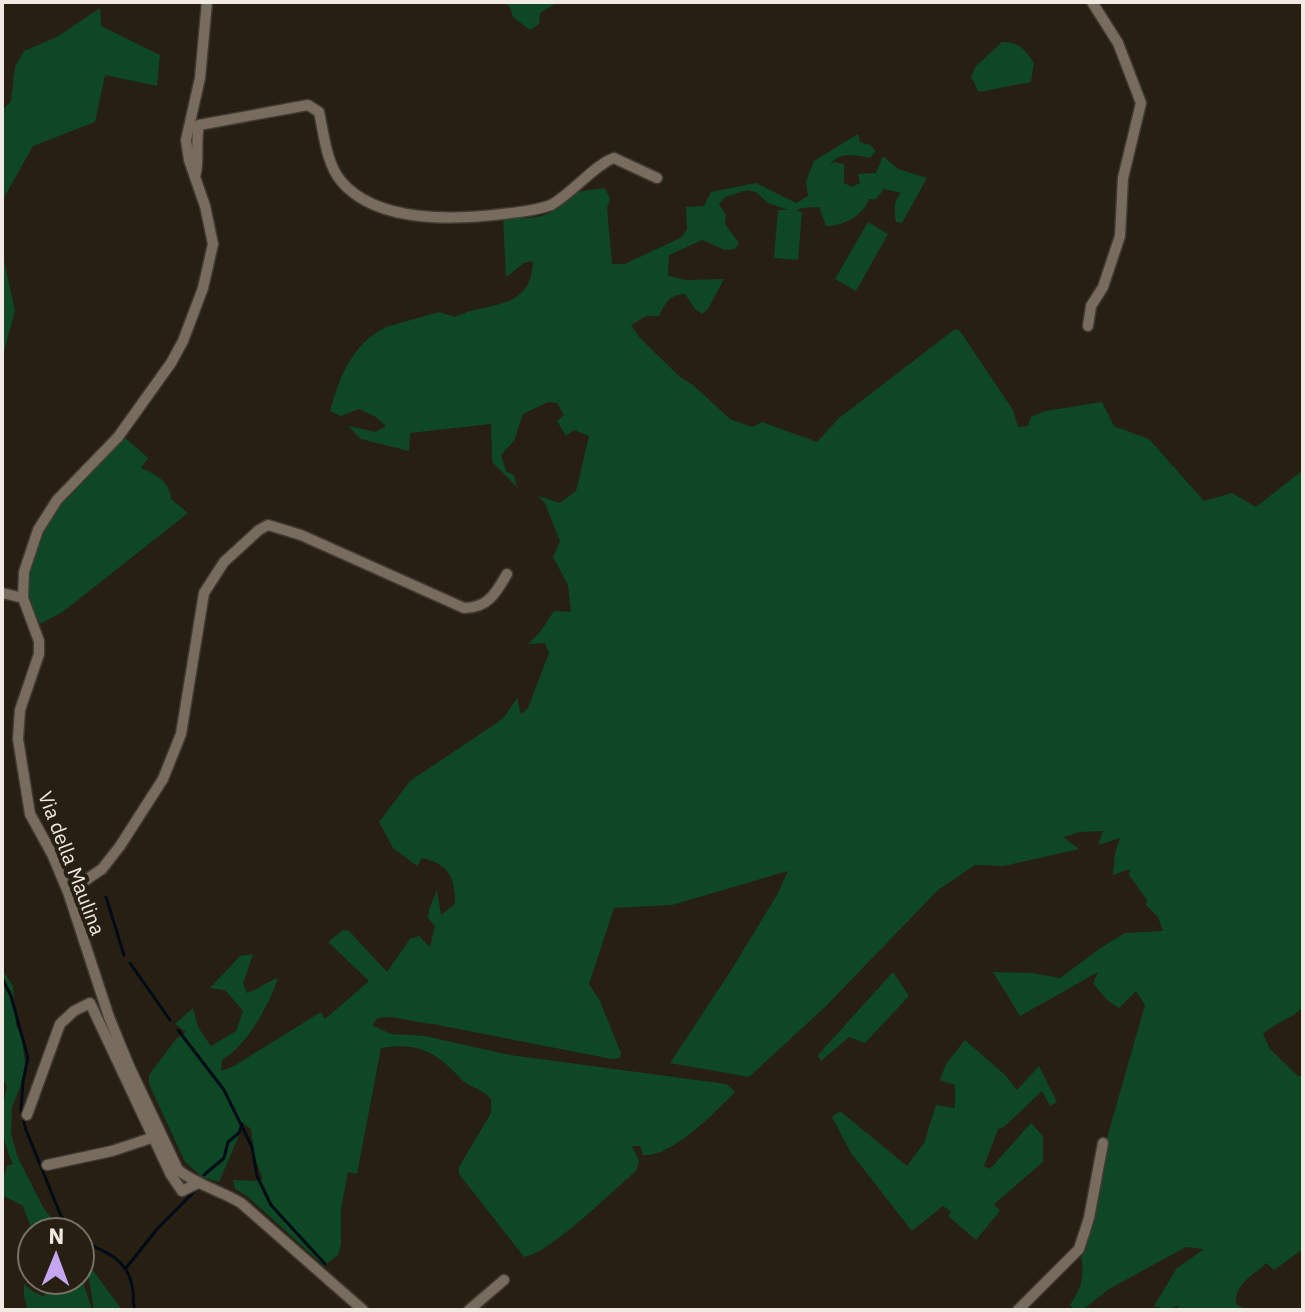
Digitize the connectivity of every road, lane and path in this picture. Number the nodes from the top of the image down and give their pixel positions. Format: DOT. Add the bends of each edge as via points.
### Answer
graph roads {
  1 [pos="207,2"];
  2 [pos="1092,2"];
  3 [pos="195,177"];
  4 [pos="657,178"];
  5 [pos="1088,326"];
  6 [pos="507,574"];
  7 [pos="2,593"];
  8 [pos="23,598"];
  9 [pos="68,892"];
  10 [pos="27,1115"];
  11 [pos="157,1136"];
  12 [pos="1103,1143"];
  13 [pos="47,1165"];
  14 [pos="504,1280"];
  15 [pos="363,1310"];
  16 [pos="469,1310"];
  17 [pos="1018,1310"];
  1 -- 3 [label="street, Via della Maulina" via="200,78 186,140"];
  2 -- 5 [label="street" via="1118,43 1141,103 1123,178 1120,236"];
  3 -- 4 [label="street" via="199,125 308,105 319,112 328,153 342,183 389,210 463,219 548,206 614,158"];
  3 -- 8 [label="street, Via della Maulina" via="213,244 196,311 171,363 127,425 57,500 38,530 24,572"];
  6 -- 9 [label="street" via="490,600 464,608 301,535 268,525 259,530 224,562 204,593 181,734 167,772 102,869"];
  7 -- 8 [label="street"];
  8 -- 9 [label="street, Via della Maulina" via="39,654 19,720 23,784 30,814"];
  9 -- 11 [label="street, Via della Maulina" via="109,1017"];
  10 -- 11 [label="street" via="60,1024 90,1003"];
  11 -- 13 [label="street"];
  11 -- 15 [label="street, Via della Maulina" via="178,1170 196,1184 241,1203"];
  12 -- 17 [label="street" via="1079,1249"];
  14 -- 16 [label="street"];
}
